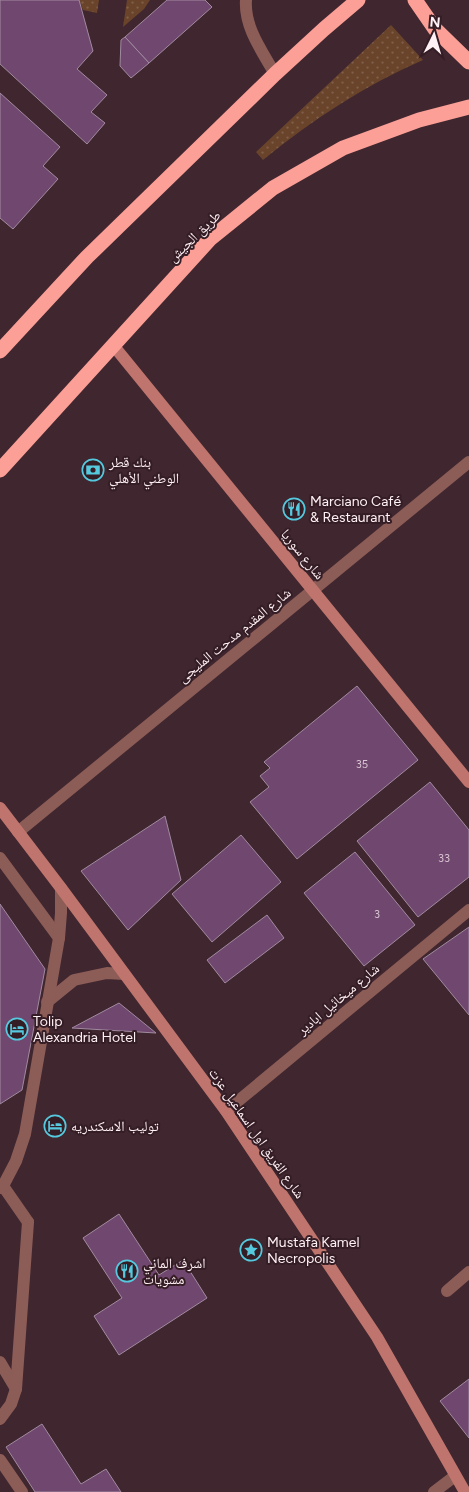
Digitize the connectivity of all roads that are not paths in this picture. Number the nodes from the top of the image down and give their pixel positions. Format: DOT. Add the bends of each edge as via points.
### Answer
graph roads {
  1 [pos="246,0"];
  2 [pos="358,0"];
  3 [pos="415,0"];
  4 [pos="469,62"];
  5 [pos="275,74"];
  6 [pos="469,107"];
  7 [pos="113,345"];
  8 [pos="0,351"];
  9 [pos="469,462"];
  10 [pos="0,470"];
  11 [pos="313,590"];
  12 [pos="469,782"];
  13 [pos="0,808"];
  14 [pos="18,832"];
  15 [pos="0,858"];
  16 [pos="61,888"];
  17 [pos="469,910"];
  18 [pos="59,938"];
  19 [pos="124,974"];
  20 [pos="47,1002"];
  21 [pos="226,1111"];
  22 [pos="2,1187"];
  23 [pos="469,1272"];
  24 [pos="447,1291"];
  25 [pos="0,1362"];
  26 [pos="16,1389"];
  27 [pos="0,1419"];
  28 [pos="0,1460"];
  29 [pos="455,1476"];
  30 [pos="22,1492"];
  31 [pos="434,1492"];
  32 [pos="465,1492"];
  1 -- 5 [label="street" via="248,24"];
  2 -- 5 [label="highway"];
  3 -- 4 [label="highway" via="435,28"];
  5 -- 8 [label="highway" via="87,257"];
  6 -- 7 [label="highway, طريق الجيش" via="419,120 344,148 273,188 210,239"];
  7 -- 10 [label="highway, طريق الجيش"];
  7 -- 11 [label="street, شارع سوريا"];
  9 -- 11 [label="street, شارع المقدم مدحت المليجى"];
  11 -- 12 [label="street, شارع سوريا"];
  11 -- 14 [label="street, شارع المقدم مدحت المليجى"];
  13 -- 14 [label="street, شارع الفريق اول اسماعيل عزت"];
  14 -- 16 [label="street, شارع الفريق اول اسماعيل عزت"];
  15 -- 18 [label="street"];
  16 -- 18 [label="street"];
  16 -- 19 [label="street, شارع الفريق اول اسماعيل عزت"];
  17 -- 21 [label="street, شارع ميخائيل ابادير"];
  18 -- 20 [label="street"];
  19 -- 20 [label="street" via="107,973 74,980"];
  19 -- 21 [label="street, شارع الفريق اول اسماعيل عزت"];
  20 -- 22 [label="street" via="25,1134"];
  21 -- 29 [label="street, شارع الفريق اول اسماعيل عزت" via="377,1337"];
  22 -- 26 [label="street" via="28,1222"];
  23 -- 24 [label="street"];
  25 -- 26 [label="street"];
  26 -- 27 [label="street" via="11,1404"];
  28 -- 30 [label="street"];
  29 -- 31 [label="street"];
  29 -- 32 [label="street, شارع الفريق اول اسماعيل عزت"];
}
